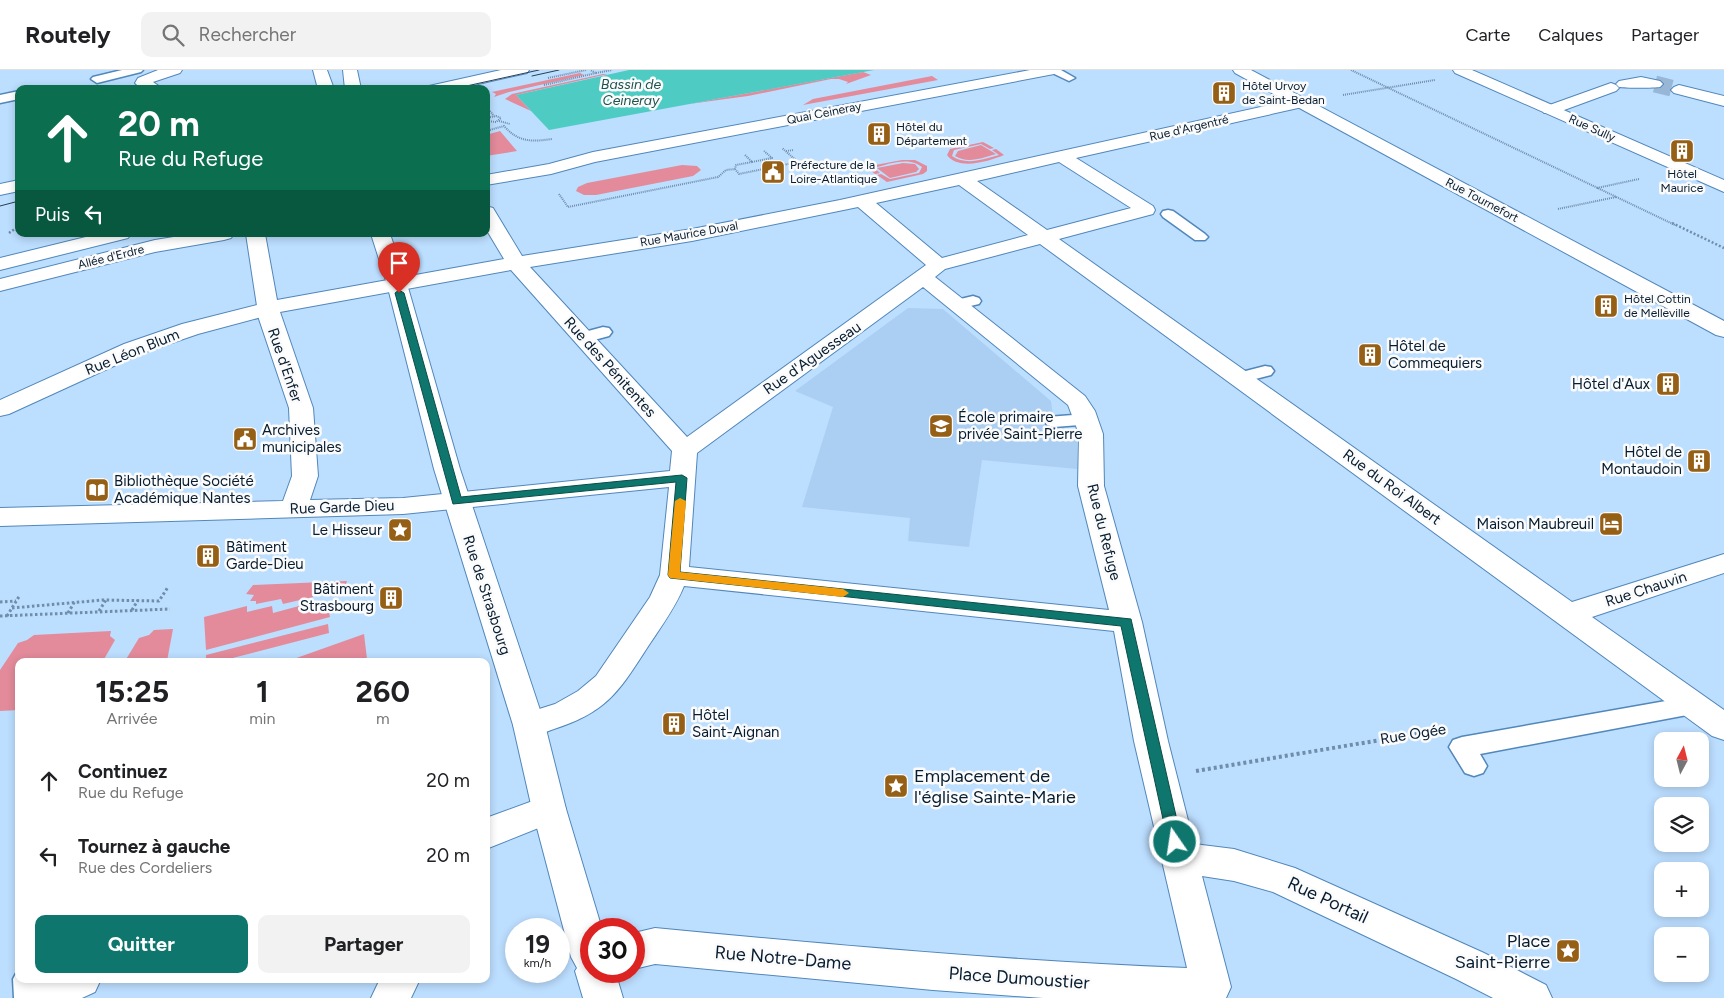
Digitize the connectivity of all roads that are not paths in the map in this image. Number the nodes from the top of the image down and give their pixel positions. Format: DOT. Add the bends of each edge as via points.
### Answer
graph roads {
  1 [pos="137,70"];
  2 [pos="175,70"];
  3 [pos="320,70"];
  4 [pos="350,70"];
  5 [pos="522,70"];
  6 [pos="1053,70"];
  7 [pos="1240,70"];
  8 [pos="1460,70"];
  9 [pos="95,74"];
  10 [pos="1069,78"];
  11 [pos="1655,84"];
  12 [pos="147,85"];
  13 [pos="325,85"];
  14 [pos="352,85"];
  15 [pos="453,85"];
  16 [pos="1679,90"];
  17 [pos="15,96"];
  18 [pos="0,98"];
  19 [pos="1724,101"];
  20 [pos="1302,103"];
  21 [pos="1550,110"];
  22 [pos="1069,155"];
  23 [pos="593,157"];
  24 [pos="490,169"];
  25 [pos="490,179"];
  26 [pos="963,179"];
  27 [pos="15,186"];
  28 [pos="1724,186"];
  29 [pos="0,190"];
  30 [pos="862,201"];
  31 [pos="1146,210"];
  32 [pos="490,219"];
  33 [pos="1200,236"];
  34 [pos="48,237"];
  35 [pos="109,237"];
  36 [pos="207,237"];
  37 [pos="256,237"];
  38 [pos="381,237"];
  39 [pos="1051,243"];
  40 [pos="0,248"];
  41 [pos="516,263"];
  42 [pos="0,264"];
  43 [pos="931,271"];
  44 [pos="397,284"];
  45 [pos="0,285"];
  46 [pos="269,308"];
  47 [pos="1724,330"];
  48 [pos="1265,371"];
  49 [pos="1240,378"];
  50 [pos="0,409"];
  51 [pos="1086,420"];
  52 [pos="1054,422"];
  53 [pos="685,450"];
  54 [pos="682,478"];
  55 [pos="457,501"];
  56 [pos="294,509"];
  57 [pos="0,517"];
  58 [pos="1724,563"];
  59 [pos="674,575"];
  60 [pos="1568,614"];
  61 [pos="1127,622"];
  62 [pos="1694,705"];
  63 [pos="529,725"];
  64 [pos="1724,727"];
  65 [pos="1151,741"];
  66 [pos="1474,766"];
  67 [pos="548,809"];
  68 [pos="490,832"];
  69 [pos="1178,858"];
  70 [pos="580,919"];
  71 [pos="645,948"];
  72 [pos="934,972"];
  73 [pos="28,983"];
  74 [pos="72,983"];
  75 [pos="398,983"];
  76 [pos="598,983"];
  77 [pos="1218,993"];
  78 [pos="30,998"];
  79 [pos="38,998"];
  80 [pos="391,998"];
  81 [pos="602,998"];
  82 [pos="1532,998"];
  1 -- 9 [label="lane"];
  2 -- 12 [label="street" via="152,76 144,81"];
  3 -- 13 [label="street"];
  4 -- 14 [label="street"];
  5 -- 15 [label="street"];
  6 -- 10 [label="lane"];
  6 -- 23 [label="street, Quai Ceineray"];
  7 -- 20 [label="street, Rue Tournefort" via="1272,82"];
  8 -- 21 [label="street, Rue Sully"];
  11 -- 21 [label="street" via="1641,82 1618,86"];
  16 -- 19 [label="street"];
  17 -- 18 [label="lane"];
  20 -- 22 [label="street, Rue d'Argentré"];
  20 -- 47 [label="street, Rue Tournefort"];
  21 -- 28 [label="street, Rue Sully"];
  22 -- 26 [label="street, Rue d'Argentré"];
  22 -- 31 [label="street"];
  23 -- 24 [label="street, Quai Ceineray" via="545,160"];
  23 -- 25 [label="street, Quai Ceineray" via="551,169"];
  26 -- 30 [label="street, Rue Maurice Duval"];
  26 -- 39 [label="street, Rue du Roi Albert"];
  27 -- 29 [label="street"];
  30 -- 41 [label="street, Rue Maurice Duval" via="692,235"];
  30 -- 43 [label="street, Rue du Refuge"];
  31 -- 33 [label="lane" via="1173,214"];
  31 -- 39 [label="street"];
  32 -- 41 [label="street, Rue des Pénitentes"];
  34 -- 40 [label="street"];
  35 -- 42 [label="street"];
  36 -- 45 [label="street, Allée d'Erdre" via="155,246"];
  37 -- 46 [label="street, Rue d'Enfer"];
  38 -- 44 [label="street, Rue de Strasbourg"];
  39 -- 43 [label="street"];
  39 -- 49 [label="street, Rue du Roi Albert"];
  41 -- 44 [label="street, Rue Maurice Duval"];
  41 -- 53 [label="street, Rue des Pénitentes" via="593,335"];
  43 -- 51 [label="street, Rue du Refuge" via="1077,401"];
  43 -- 53 [label="street, Rue d'Aguesseau"];
  44 -- 46 [label="street, Rue Léon Blum"];
  44 -- 55 [label="street, Rue de Strasbourg"];
  46 -- 50 [label="street, Rue Léon Blum" via="190,329 132,349"];
  46 -- 56 [label="street, Rue d'Enfer" via="300,408 305,476"];
  48 -- 49 [label="lane"];
  49 -- 60 [label="street, Rue du Roi Albert"];
  51 -- 52 [label="lane"];
  51 -- 61 [label="street, Rue du Refuge" via="1090,434 1091,486"];
  53 -- 54 [label="street"];
  54 -- 55 [label="street, Rue Garde Dieu"];
  54 -- 59 [label="street"];
  55 -- 56 [label="street, Rue Garde Dieu"];
  55 -- 63 [label="street, Rue de Strasbourg"];
  56 -- 57 [label="street, Rue Garde Dieu"];
  58 -- 60 [label="street, Rue Chauvin"];
  59 -- 61 [label="street"];
  59 -- 63 [label="street" via="664,600 615,685 566,713"];
  60 -- 62 [label="street, Rue du Roi Albert"];
  61 -- 65 [label="street, Rue du Refuge"];
  62 -- 64 [label="street, Rue du Roi Albert"];
  62 -- 66 [label="lane, Rue Ogée" via="1462,747"];
  63 -- 67 [label="street, Rue de Strasbourg"];
  65 -- 69 [label="street, Place Dumoustier"];
  67 -- 68 [label="street"];
  67 -- 70 [label="street, Rue de Strasbourg"];
  69 -- 77 [label="street, Place Dumoustier"];
  69 -- 82 [label="street, Rue Portail" via="1234,865 1282,879"];
  71 -- 72 [label="street, Rue Notre-Dame" via="655,946"];
  72 -- 77 [label="street, Place Dumoustier"];
  73 -- 78 [label="lane"];
  74 -- 79 [label="street"];
  75 -- 80 [label="street"];
  76 -- 81 [label="street"];
}
